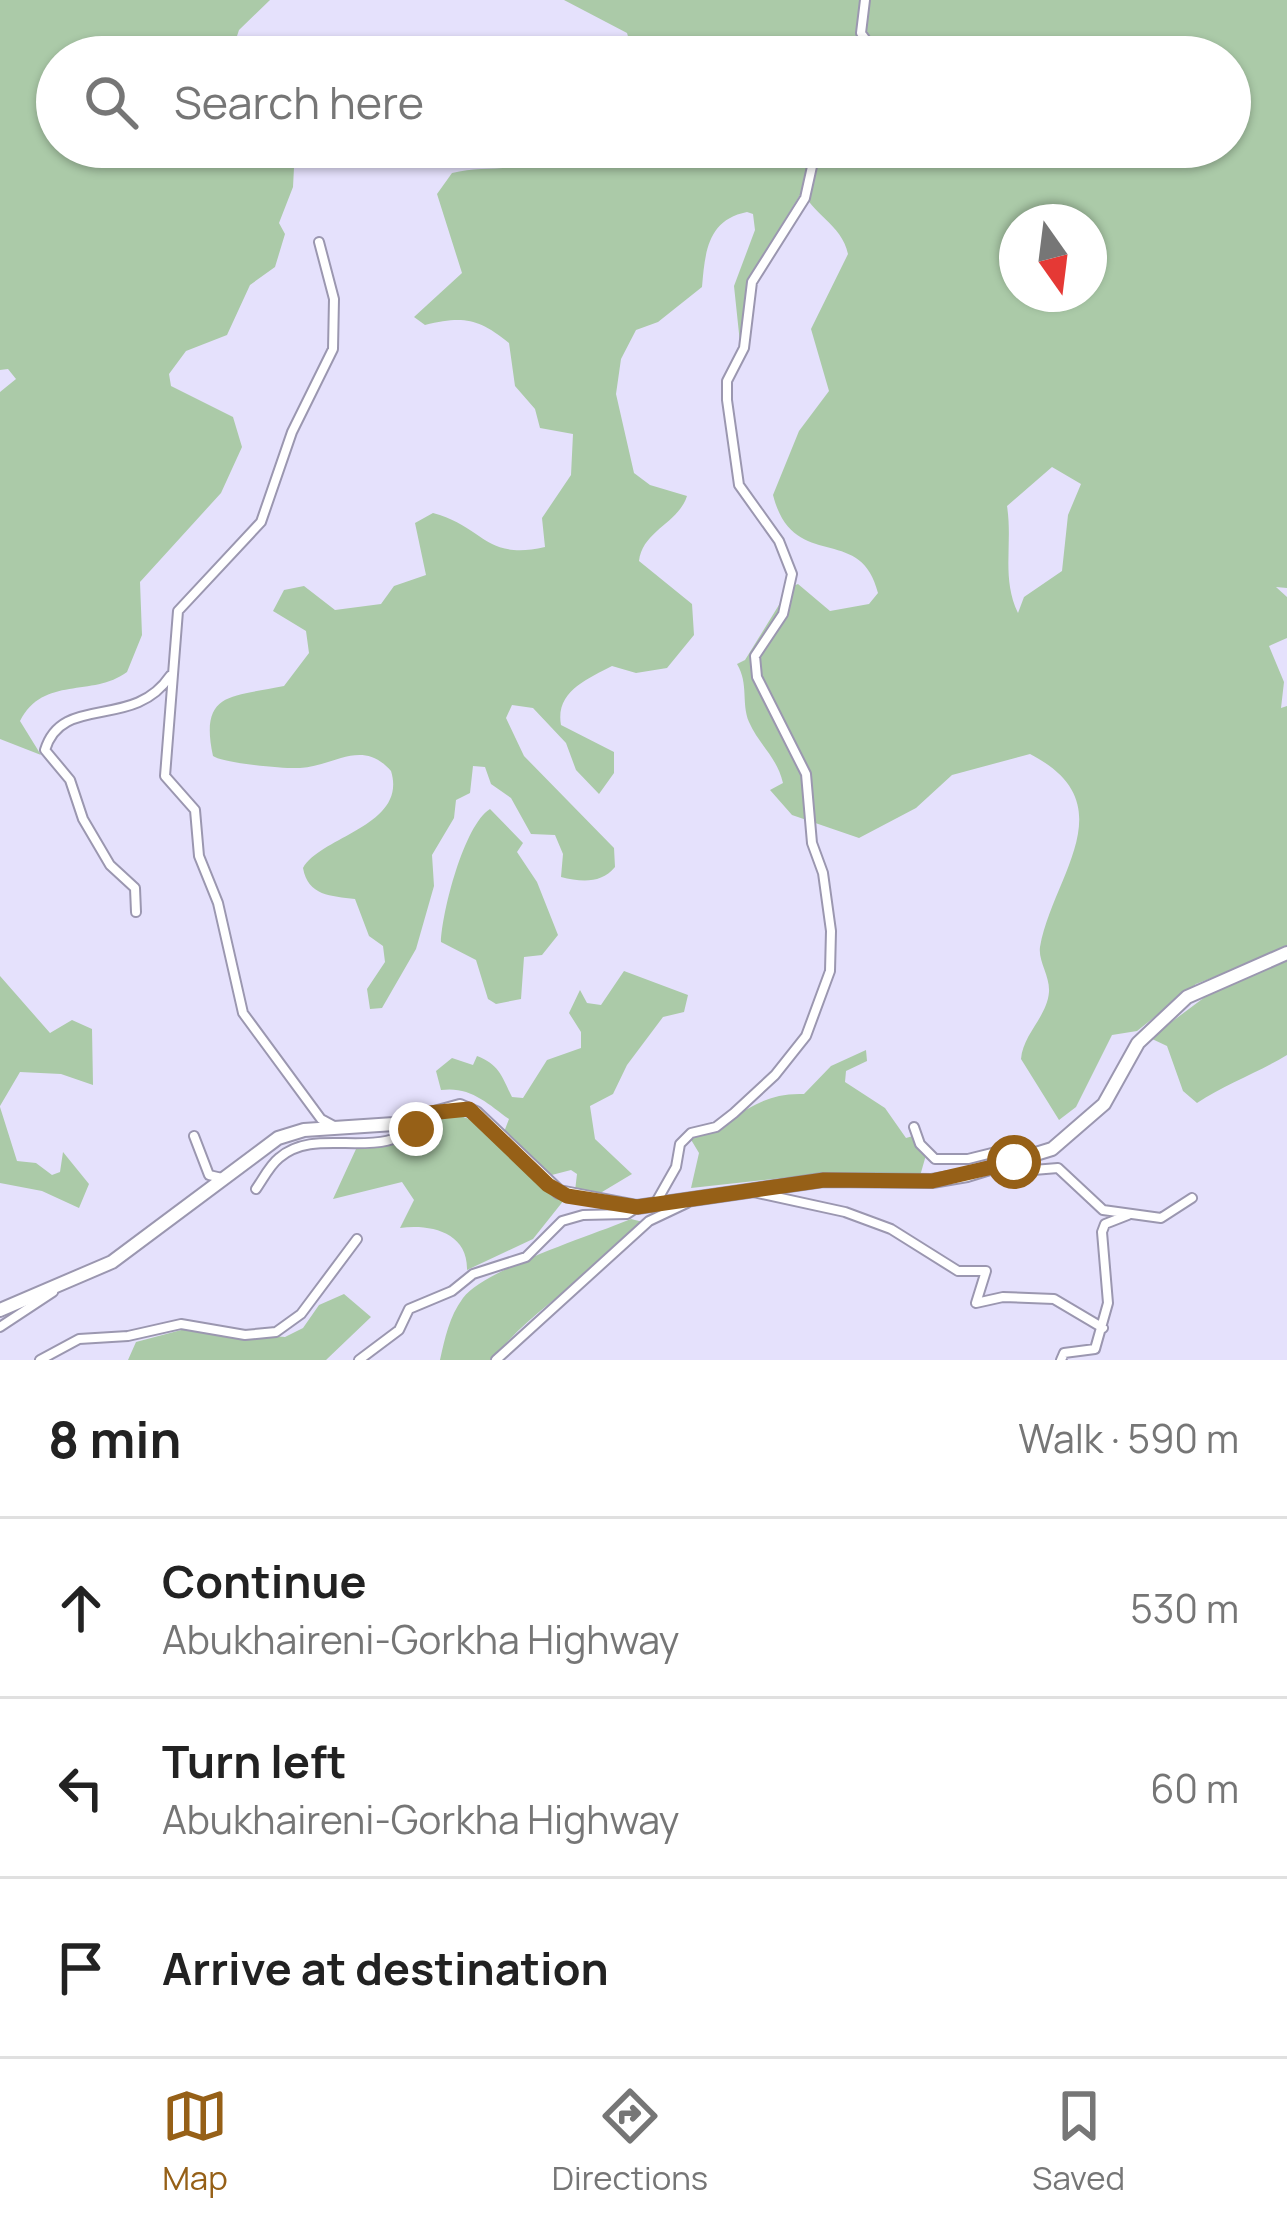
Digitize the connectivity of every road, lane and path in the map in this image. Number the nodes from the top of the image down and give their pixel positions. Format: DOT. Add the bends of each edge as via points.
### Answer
graph roads {
  1 [pos="866,0"];
  2 [pos="863,36"];
  3 [pos="812,168"];
  4 [pos="319,242"];
  5 [pos="171,675"];
  6 [pos="136,912"];
  7 [pos="1287,953"];
  8 [pos="429,1113"];
  9 [pos="914,1126"];
  10 [pos="340,1129"];
  11 [pos="194,1136"];
  12 [pos="1035,1158"];
  13 [pos="1004,1164"];
  14 [pos="222,1178"];
  15 [pos="256,1189"];
  16 [pos="740,1189"];
  17 [pos="692,1198"];
  18 [pos="1192,1198"];
  19 [pos="655,1205"];
  20 [pos="637,1207"];
  21 [pos="1130,1214"];
  22 [pos="357,1239"];
  23 [pos="54,1291"];
  24 [pos="0,1310"];
  25 [pos="0,1327"];
  26 [pos="1103,1328"];
  27 [pos="40,1360"];
  28 [pos="359,1360"];
  29 [pos="496,1360"];
  30 [pos="1061,1360"];
  1 -- 2 [label="street"];
  3 -- 19 [label="street" via="805,198 752,282 727,400 739,485 792,574 783,614 755,656 757,677 806,774 830,971 806,1036 734,1112 680,1144"];
  4 -- 5 [label="street" via="334,299 333,349 261,522 178,611"];
  5 -- 6 [label="street" via="158,694 125,711 75,715 45,750 70,780 110,865 135,888"];
  5 -- 10 [label="street" via="165,776 195,810 199,856 243,1013 321,1119"];
  7 -- 12 [label="main road" via="1186,998 1138,1043 1093,1116"];
  8 -- 10 [label="main road"];
  8 -- 15 [label="street" via="392,1142 280,1156"];
  8 -- 20 [label="main road" via="469,1109 548,1185 567,1196"];
  9 -- 12 [label="street" via="935,1159 1020,1147"];
  10 -- 14 [label="main road" via="293,1132"];
  11 -- 14 [label="street" via="208,1175"];
  12 -- 13 [label="main road"];
  13 -- 16 [label="main road" via="932,1181"];
  13 -- 21 [label="street" via="1058,1168 1103,1210"];
  14 -- 23 [label="main road" via="112,1262"];
  16 -- 17 [label="main road"];
  16 -- 26 [label="street" via="845,1212 891,1229 958,1271 986,1271 976,1303 1054,1299"];
  17 -- 19 [label="main road"];
  17 -- 29 [label="street" via="649,1221"];
  18 -- 21 [label="street" via="1161,1218"];
  19 -- 20 [label="main road"];
  20 -- 28 [label="street" via="562,1221 526,1257 409,1309 399,1330"];
  21 -- 26 [label="street" via="1102,1232"];
  22 -- 27 [label="street" via="301,1314 276,1332 181,1324 79,1339"];
  23 -- 24 [label="main road"];
  23 -- 25 [label="street"];
  26 -- 30 [label="street" via="1095,1348"];
}
